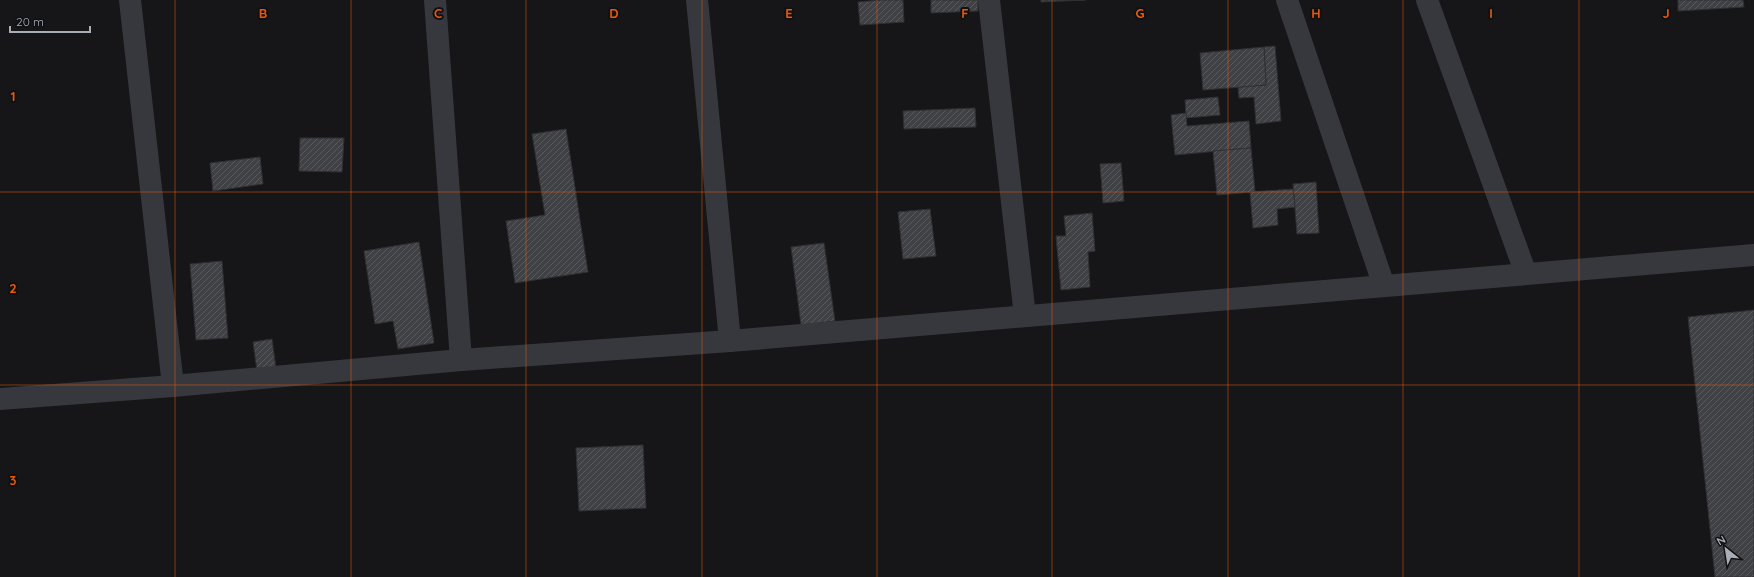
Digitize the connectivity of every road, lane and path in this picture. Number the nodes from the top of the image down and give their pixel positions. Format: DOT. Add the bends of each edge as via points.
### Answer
graph roads {
  1 [pos="130,0"];
  2 [pos="435,0"];
  3 [pos="697,0"];
  4 [pos="989,0"];
  5 [pos="1287,0"];
  6 [pos="1428,0"];
  7 [pos="1754,255"];
  8 [pos="1526,274"];
  9 [pos="1384,286"];
  10 [pos="1025,316"];
  11 [pos="730,341"];
  12 [pos="461,360"];
  13 [pos="173,386"];
  14 [pos="0,399"];
  1 -- 13 [label="street"];
  2 -- 12 [label="street"];
  3 -- 11 [label="street"];
  4 -- 10 [label="street"];
  5 -- 9 [label="street"];
  6 -- 8 [label="street"];
  7 -- 8 [label="street"];
  8 -- 9 [label="street"];
  9 -- 10 [label="street"];
  10 -- 11 [label="street"];
  11 -- 12 [label="street"];
  12 -- 13 [label="street"];
  13 -- 14 [label="street"];
}
